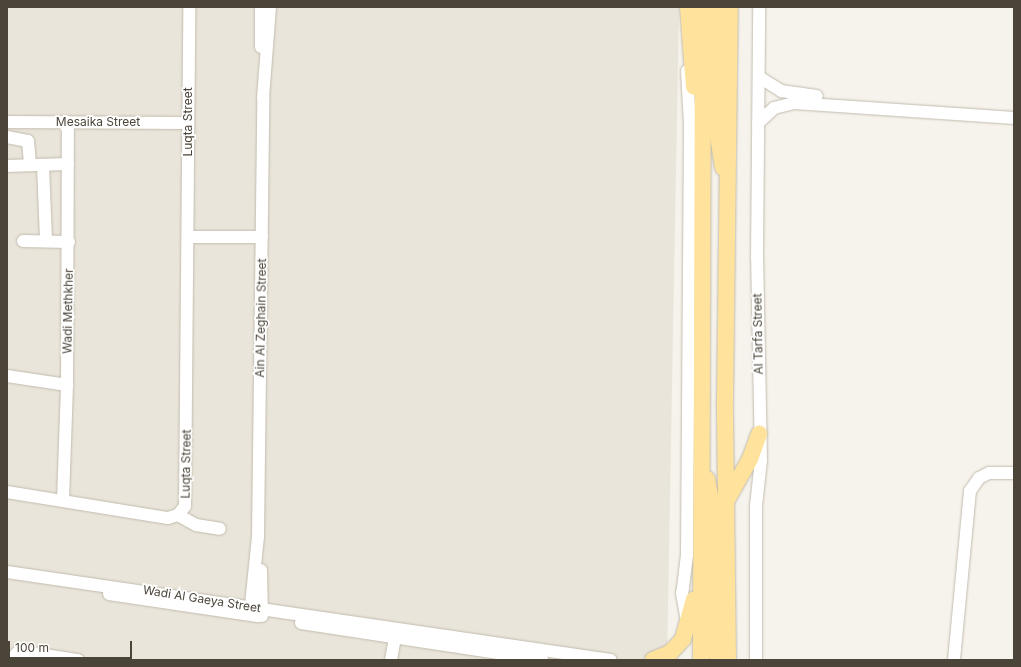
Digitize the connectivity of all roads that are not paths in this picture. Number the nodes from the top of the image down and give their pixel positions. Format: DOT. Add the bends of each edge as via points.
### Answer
graph roads {
  1 [pos="189,7"];
  2 [pos="261,7"];
  3 [pos="270,7"];
  4 [pos="688,7"];
  5 [pos="704,7"];
  6 [pos="718,7"];
  7 [pos="730,7"];
  8 [pos="759,7"];
  9 [pos="691,56"];
  10 [pos="759,77"];
  11 [pos="781,91"];
  12 [pos="263,98"];
  13 [pos="780,105"];
  14 [pos="1014,111"];
  15 [pos="1014,118"];
  16 [pos="7,122"];
  17 [pos="68,122"];
  18 [pos="188,123"];
  19 [pos="758,123"];
  20 [pos="703,133"];
  21 [pos="7,137"];
  22 [pos="68,164"];
  23 [pos="30,165"];
  24 [pos="43,165"];
  25 [pos="7,166"];
  26 [pos="730,189"];
  27 [pos="188,237"];
  28 [pos="262,237"];
  29 [pos="23,241"];
  30 [pos="46,242"];
  31 [pos="69,242"];
  32 [pos="7,376"];
  33 [pos="67,386"];
  34 [pos="759,434"];
  35 [pos="702,460"];
  36 [pos="1014,473"];
  37 [pos="7,492"];
  38 [pos="63,500"];
  39 [pos="727,500"];
  40 [pos="178,515"];
  41 [pos="220,529"];
  42 [pos="700,554"];
  43 [pos="7,572"];
  44 [pos="7,580"];
  45 [pos="256,611"];
  46 [pos="688,626"];
  47 [pos="395,634"];
  48 [pos="728,659"];
  49 [pos="10,660"];
  50 [pos="78,660"];
  51 [pos="392,660"];
  52 [pos="542,660"];
  53 [pos="611,660"];
  54 [pos="652,660"];
  55 [pos="700,660"];
  56 [pos="756,660"];
  57 [pos="954,660"];
  1 -- 18 [label="street, Luqta Street"];
  2 -- 12 [label="street, Ain Al Zeghain Street"];
  3 -- 12 [label="street, Ain Al Zeghain Street"];
  4 -- 9 [label="main road"];
  5 -- 20 [label="main road"];
  6 -- 26 [label="main road" via="718,136"];
  7 -- 26 [label="main road"];
  8 -- 10 [label="street, Al Tarfa Street"];
  9 -- 20 [label="main road"];
  9 -- 46 [label="street" via="686,86 690,125 687,555 682,593"];
  10 -- 11 [label="street"];
  10 -- 19 [label="street, Al Tarfa Street"];
  11 -- 13 [label="street"];
  11 -- 14 [label="street"];
  12 -- 28 [label="street, Ain Al Zeghain Street"];
  13 -- 15 [label="street" via="794,103"];
  13 -- 19 [label="street" via="768,112"];
  16 -- 17 [label="street, Mesaika Street"];
  17 -- 18 [label="street, Mesaika Street"];
  17 -- 22 [label="street, Wadi Methkher"];
  18 -- 27 [label="street, Luqta Street"];
  19 -- 34 [label="street, Al Tarfa Street"];
  20 -- 35 [label="main road"];
  21 -- 23 [label="street" via="27,139"];
  22 -- 24 [label="street"];
  22 -- 31 [label="street, Wadi Methkher"];
  23 -- 24 [label="street"];
  23 -- 25 [label="street"];
  24 -- 30 [label="street"];
  26 -- 39 [label="main road"];
  27 -- 28 [label="street"];
  27 -- 40 [label="street, Luqta Street" via="187,491 185,506"];
  28 -- 45 [label="street, Ain Al Zeghain Street"];
  29 -- 30 [label="street"];
  30 -- 31 [label="street"];
  31 -- 33 [label="street, Wadi Methkher"];
  32 -- 33 [label="street"];
  33 -- 38 [label="street, Wadi Methkher"];
  34 -- 39 [label="main road" via="750,459"];
  34 -- 56 [label="street, Al Tarfa Street"];
  35 -- 42 [label="main road"];
  35 -- 48 [label="main road" via="714,510 713,647 719,656"];
  36 -- 57 [label="street" via="989,473 979,478 970,491"];
  37 -- 38 [label="street, Luqta Street"];
  38 -- 40 [label="street, Luqta Street" via="168,518"];
  39 -- 48 [label="main road"];
  40 -- 41 [label="street" via="196,525"];
  42 -- 46 [label="main road"];
  42 -- 55 [label="main road"];
  43 -- 45 [label="street, Wadi Al Gaeya Street"];
  44 -- 45 [label="street, Wadi Al Gaeya Street"];
  45 -- 47 [label="street, Wadi Al Gaeya Street"];
  46 -- 54 [label="main road" via="673,651"];
  47 -- 51 [label="street"];
  47 -- 52 [label="street, Wadi Al Gaeya Street"];
  47 -- 53 [label="street, Wadi Al Gaeya Street"];
  49 -- 50 [label="street" via="17,653 25,652"];
}
